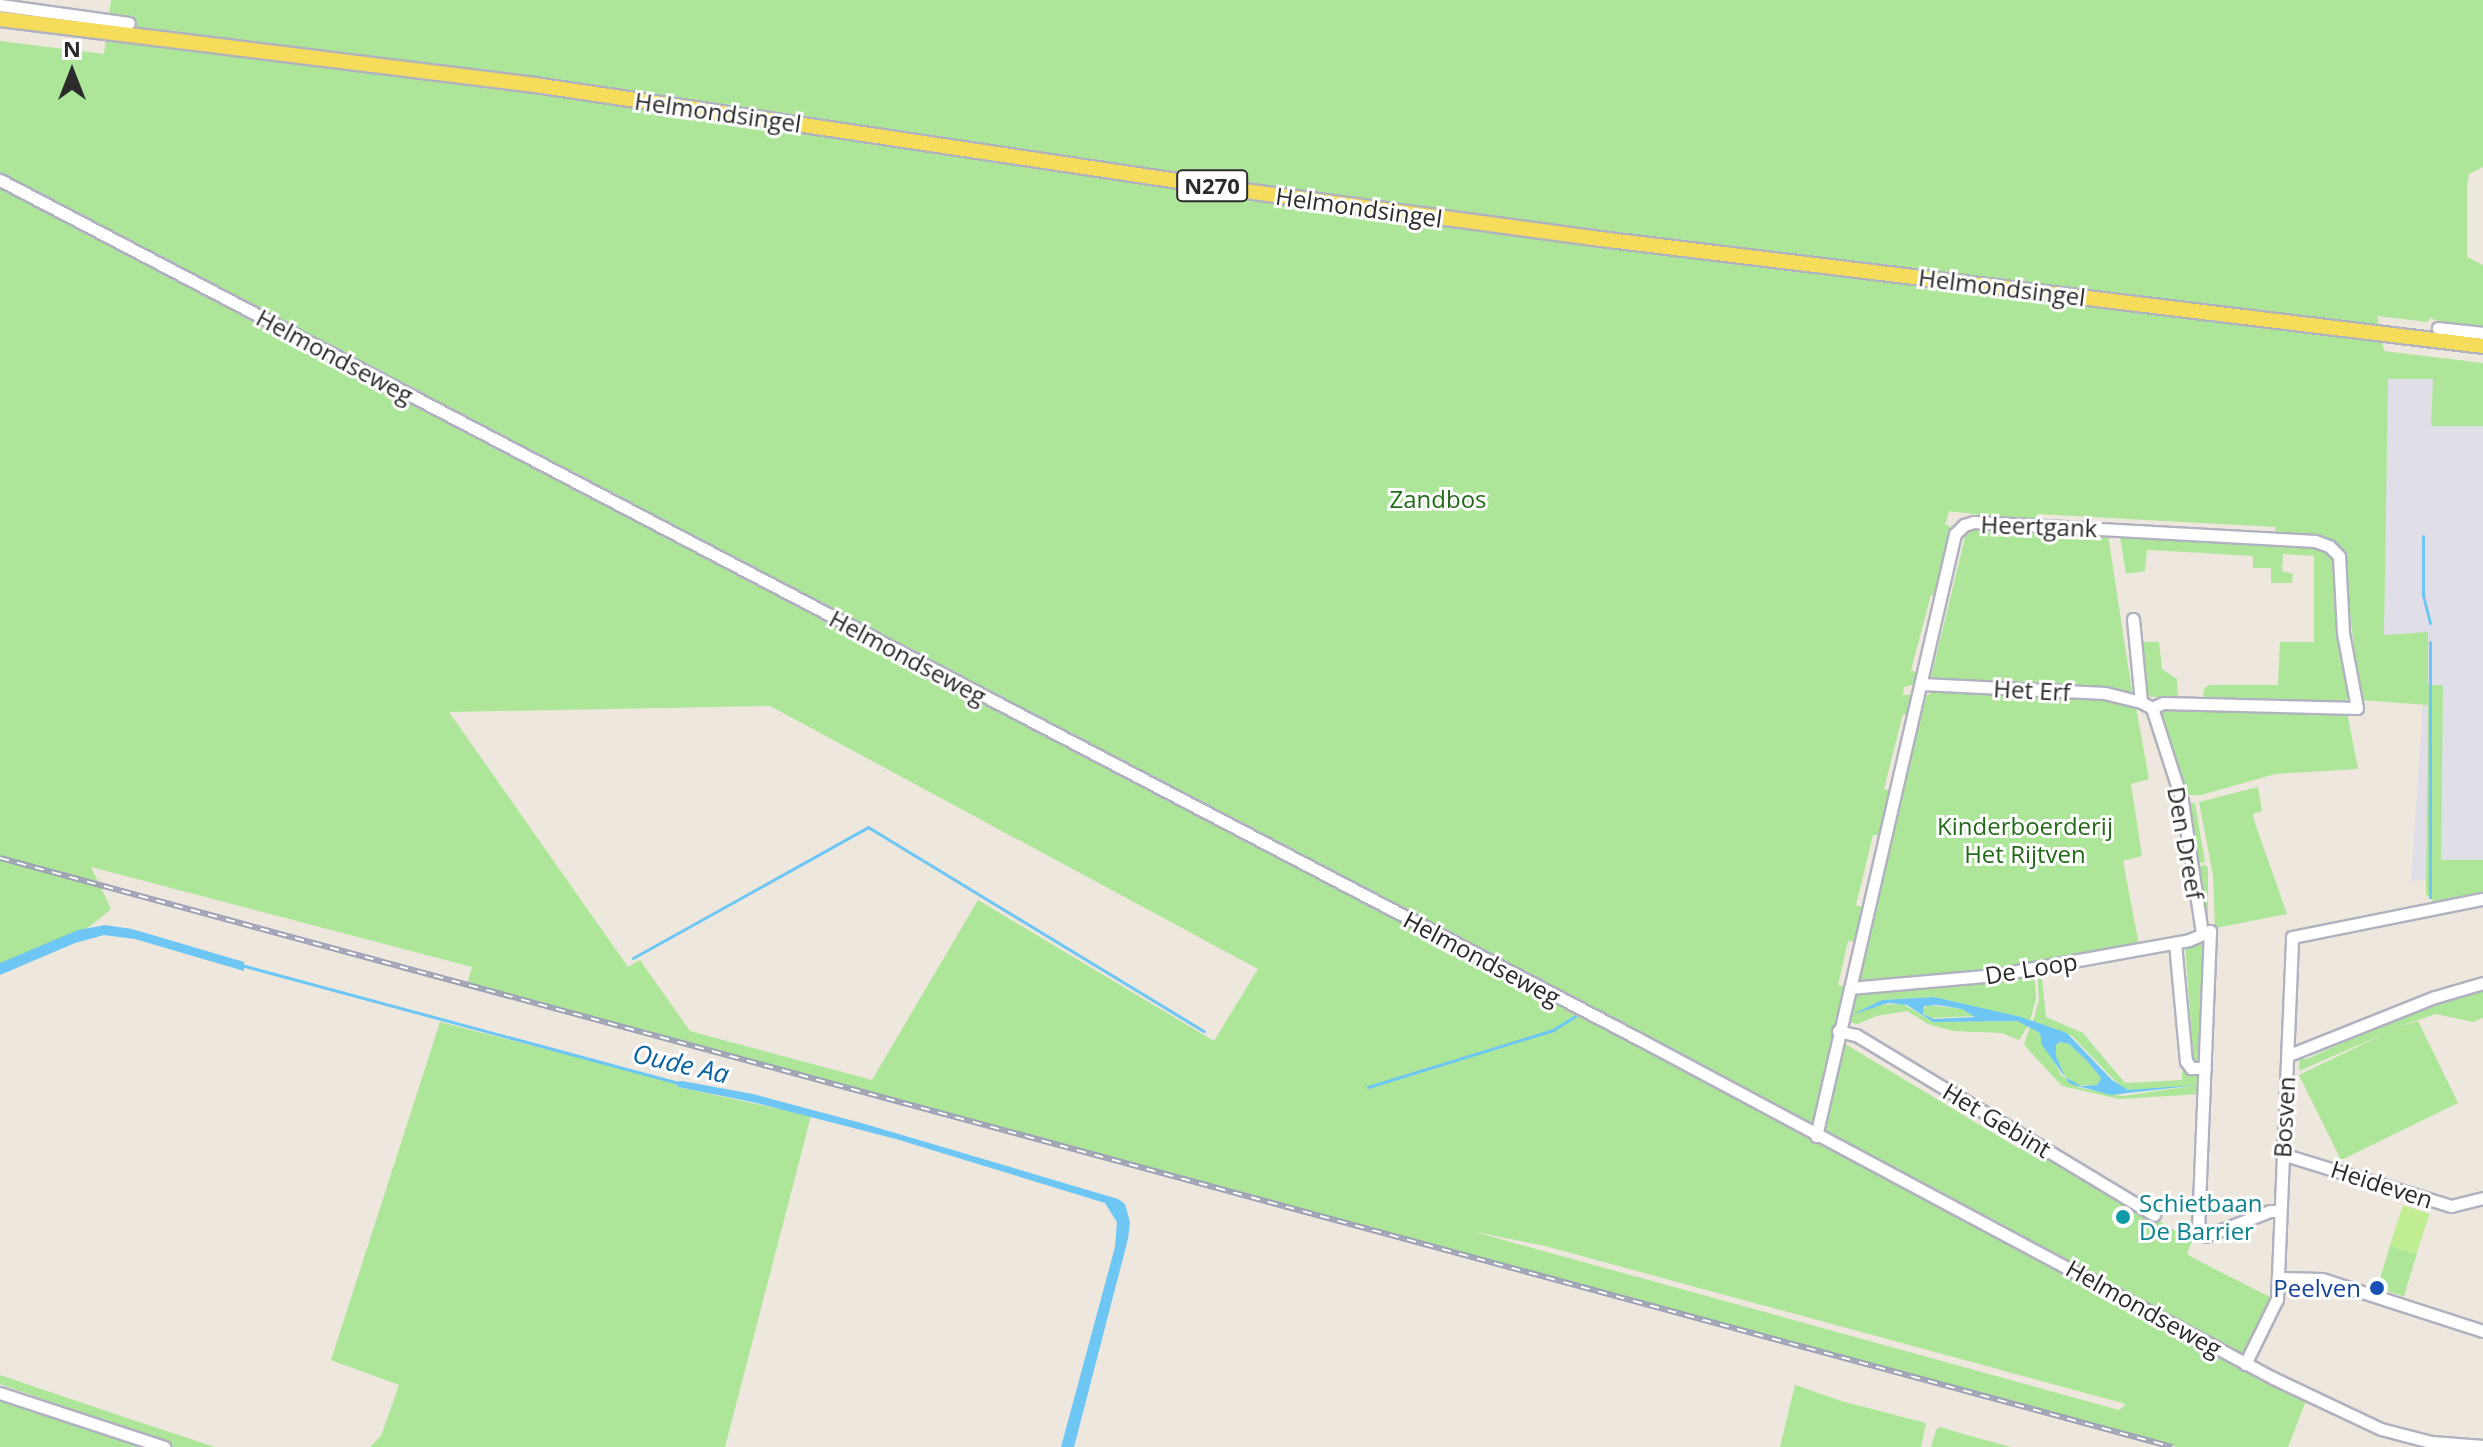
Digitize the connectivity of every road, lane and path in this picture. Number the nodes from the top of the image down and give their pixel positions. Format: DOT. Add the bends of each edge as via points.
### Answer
graph roads {
  1 [pos="0,5"];
  2 [pos="0,19"];
  3 [pos="129,23"];
  4 [pos="0,180"];
  5 [pos="2438,328"];
  6 [pos="2483,333"];
  7 [pos="2483,346"];
  8 [pos="2133,619"];
  9 [pos="1921,684"];
  10 [pos="2146,705"];
  11 [pos="2357,708"];
  12 [pos="2483,899"];
  13 [pos="2206,932"];
  14 [pos="2175,943"];
  15 [pos="2483,983"];
  16 [pos="1850,988"];
  17 [pos="1838,1031"];
  18 [pos="2289,1055"];
  19 [pos="2205,1068"];
  20 [pos="1816,1136"];
  21 [pos="2282,1154"];
  22 [pos="2483,1198"];
  23 [pos="2280,1211"];
  24 [pos="2154,1215"];
  25 [pos="2278,1278"];
  26 [pos="2483,1331"];
  27 [pos="2245,1364"];
  28 [pos="0,1393"];
  29 [pos="2483,1446"];
  30 [pos="164,1447"];
  1 -- 3 [label="street"];
  2 -- 7 [label="main road, Helmondsingel / N270" via="535,85 1592,238"];
  4 -- 20 [label="street, Helmondseweg"];
  5 -- 6 [label="street"];
  8 -- 10 [label="street"];
  9 -- 10 [label="street, Het Erf" via="2105,693"];
  9 -- 11 [label="street, Heertgank" via="1955,534 1974,522 2003,523 2315,541 2329,546 2339,556 2343,633"];
  9 -- 16 [label="street, Heertgank"];
  10 -- 11 [label="street, Het Erf"];
  10 -- 13 [label="street, Den Dreef" via="2182,801"];
  12 -- 18 [label="street, Bosven" via="2292,937"];
  13 -- 14 [label="street, De Loop"];
  13 -- 19 [label="street, Den Dreef"];
  14 -- 16 [label="street, De Loop" via="1995,975"];
  14 -- 19 [label="street" via="2186,1061 2191,1068"];
  15 -- 18 [label="street, Bosven"];
  16 -- 17 [label="street"];
  17 -- 20 [label="street"];
  17 -- 24 [label="street, Het Gebint" via="1856,1035"];
  18 -- 21 [label="street, Bosven"];
  19 -- 23 [label="street, Den Dreef" via="2202,1234"];
  20 -- 27 [label="street, Helmondseweg"];
  21 -- 22 [label="street, Heideven" via="2451,1206"];
  21 -- 23 [label="street, Bosven"];
  23 -- 25 [label="street, Bosven"];
  25 -- 26 [label="street" via="2322,1279"];
  25 -- 27 [label="street, Bosven" via="2277,1299"];
  27 -- 29 [label="street, Helmondseweg" via="2381,1429 2431,1442"];
  28 -- 30 [label="street"];
}
